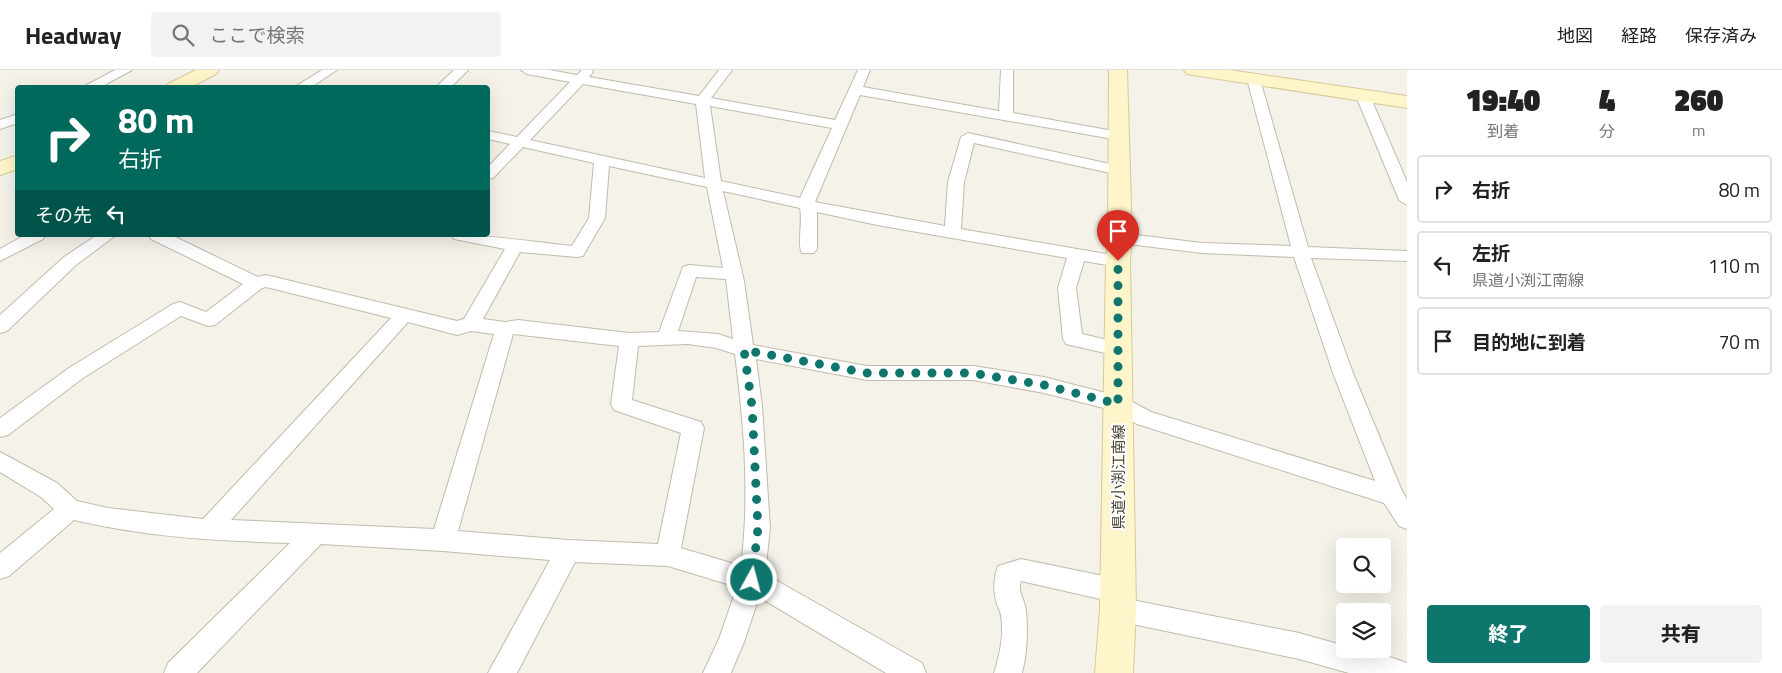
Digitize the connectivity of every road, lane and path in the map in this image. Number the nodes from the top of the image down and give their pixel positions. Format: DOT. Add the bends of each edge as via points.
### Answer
graph roads {
  1 [pos="126,70"];
  2 [pos="210,70"];
  3 [pos="331,70"];
  4 [pos="462,70"];
  5 [pos="527,70"];
  6 [pos="726,70"];
  7 [pos="864,70"];
  8 [pos="1007,70"];
  9 [pos="1118,70"];
  10 [pos="1193,70"];
  11 [pos="584,75"];
  12 [pos="1254,79"];
  13 [pos="97,85"];
  14 [pos="180,85"];
  15 [pos="304,85"];
  16 [pos="444,85"];
  17 [pos="856,90"];
  18 [pos="1363,96"];
  19 [pos="702,101"];
  20 [pos="1407,102"];
  21 [pos="1006,117"];
  22 [pos="15,119"];
  23 [pos="0,125"];
  24 [pos="840,125"];
  25 [pos="490,135"];
  26 [pos="1119,136"];
  27 [pos="519,142"];
  28 [pos="602,160"];
  29 [pos="15,162"];
  30 [pos="0,169"];
  31 [pos="1119,170"];
  32 [pos="490,173"];
  33 [pos="714,184"];
  34 [pos="1407,200"];
  35 [pos="806,203"];
  36 [pos="953,232"];
  37 [pos="34,237"];
  38 [pos="105,237"];
  39 [pos="161,237"];
  40 [pos="470,237"];
  41 [pos="516,246"];
  42 [pos="808,248"];
  43 [pos="1119,250"];
  44 [pos="1302,251"];
  45 [pos="1077,253"];
  46 [pos="0,256"];
  47 [pos="1407,256"];
  48 [pos="734,274"];
  49 [pos="256,282"];
  50 [pos="404,315"];
  51 [pos="2,322"];
  52 [pos="471,324"];
  53 [pos="506,329"];
  54 [pos="667,336"];
  55 [pos="629,340"];
  56 [pos="1118,349"];
  57 [pos="744,350"];
  58 [pos="1118,404"];
  59 [pos="0,429"];
  60 [pos="0,461"];
  61 [pos="1392,496"];
  62 [pos="70,509"];
  63 [pos="1407,519"];
  64 [pos="208,530"];
  65 [pos="316,533"];
  66 [pos="444,540"];
  67 [pos="568,550"];
  68 [pos="668,555"];
  69 [pos="0,568"];
  70 [pos="752,580"];
  71 [pos="1118,600"];
  72 [pos="178,673"];
  73 [pos="502,673"];
  74 [pos="717,673"];
  75 [pos="912,673"];
  76 [pos="1008,673"];
  77 [pos="1114,673"];
  78 [pos="1397,673"];
  1 -- 13 [label="street"];
  2 -- 14 [label="main road"];
  3 -- 15 [label="street"];
  4 -- 16 [label="street"];
  5 -- 11 [label="street"];
  6 -- 19 [label="street"];
  7 -- 17 [label="street"];
  8 -- 21 [label="street"];
  9 -- 26 [label="main road, 県道小渕江南線"];
  10 -- 12 [label="main road"];
  11 -- 19 [label="street"];
  11 -- 27 [label="street"];
  12 -- 18 [label="main road"];
  12 -- 44 [label="street"];
  17 -- 21 [label="street"];
  17 -- 24 [label="street"];
  18 -- 20 [label="main road"];
  18 -- 34 [label="street"];
  19 -- 24 [label="street"];
  19 -- 33 [label="street"];
  21 -- 26 [label="street"];
  22 -- 23 [label="street"];
  24 -- 35 [label="street"];
  25 -- 27 [label="street"];
  26 -- 31 [label="main road, 県道小渕江南線"];
  27 -- 28 [label="street"];
  27 -- 32 [label="street"];
  28 -- 33 [label="street"];
  28 -- 41 [label="street" via="597,218 578,252"];
  29 -- 30 [label="main road"];
  31 -- 36 [label="street" via="968,137 956,182"];
  31 -- 43 [label="main road, 県道小渕江南線"];
  33 -- 35 [label="street"];
  33 -- 48 [label="street"];
  35 -- 36 [label="street" via="877,220"];
  35 -- 42 [label="street" via="810,229"];
  36 -- 45 [label="street"];
  37 -- 46 [label="street"];
  38 -- 51 [label="street" via="70,261"];
  39 -- 49 [label="street"];
  40 -- 41 [label="street"];
  41 -- 52 [label="street"];
  43 -- 44 [label="street"];
  43 -- 45 [label="street"];
  43 -- 56 [label="main road, 県道小渕江南線"];
  44 -- 47 [label="street"];
  44 -- 61 [label="street" via="1343,372"];
  45 -- 56 [label="street" via="1067,288 1073,339"];
  48 -- 54 [label="street" via="689,270"];
  48 -- 57 [label="street"];
  49 -- 50 [label="street" via="266,281"];
  49 -- 59 [label="street" via="208,320 175,305"];
  50 -- 52 [label="street" via="457,328"];
  50 -- 64 [label="street" via="365,362"];
  52 -- 53 [label="street"];
  53 -- 55 [label="street" via="518,327"];
  53 -- 66 [label="street"];
  54 -- 55 [label="street"];
  54 -- 57 [label="street" via="718,341"];
  55 -- 68 [label="street" via="621,404 693,428"];
  56 -- 58 [label="main road, 県道小渕江南線"];
  57 -- 58 [label="street" via="867,373 972,373 1044,385"];
  57 -- 70 [label="street" via="752,406 758,528"];
  58 -- 61 [label="street" via="1144,418"];
  58 -- 71 [label="main road, 県道小渕江南線"];
  60 -- 62 [label="street" via="50,490"];
  61 -- 63 [label="street"];
  62 -- 64 [label="street" via="108,518"];
  62 -- 69 [label="street"];
  64 -- 65 [label="street"];
  65 -- 66 [label="street"];
  65 -- 72 [label="street"];
  66 -- 67 [label="street"];
  67 -- 68 [label="street"];
  67 -- 73 [label="street"];
  68 -- 70 [label="street"];
  70 -- 74 [label="street" via="732,642"];
  70 -- 75 [label="street"];
  71 -- 76 [label="street" via="1021,570 1007,574 1014,632"];
  71 -- 77 [label="main road, 県道小渕江南線"];
  71 -- 78 [label="street"];
}
